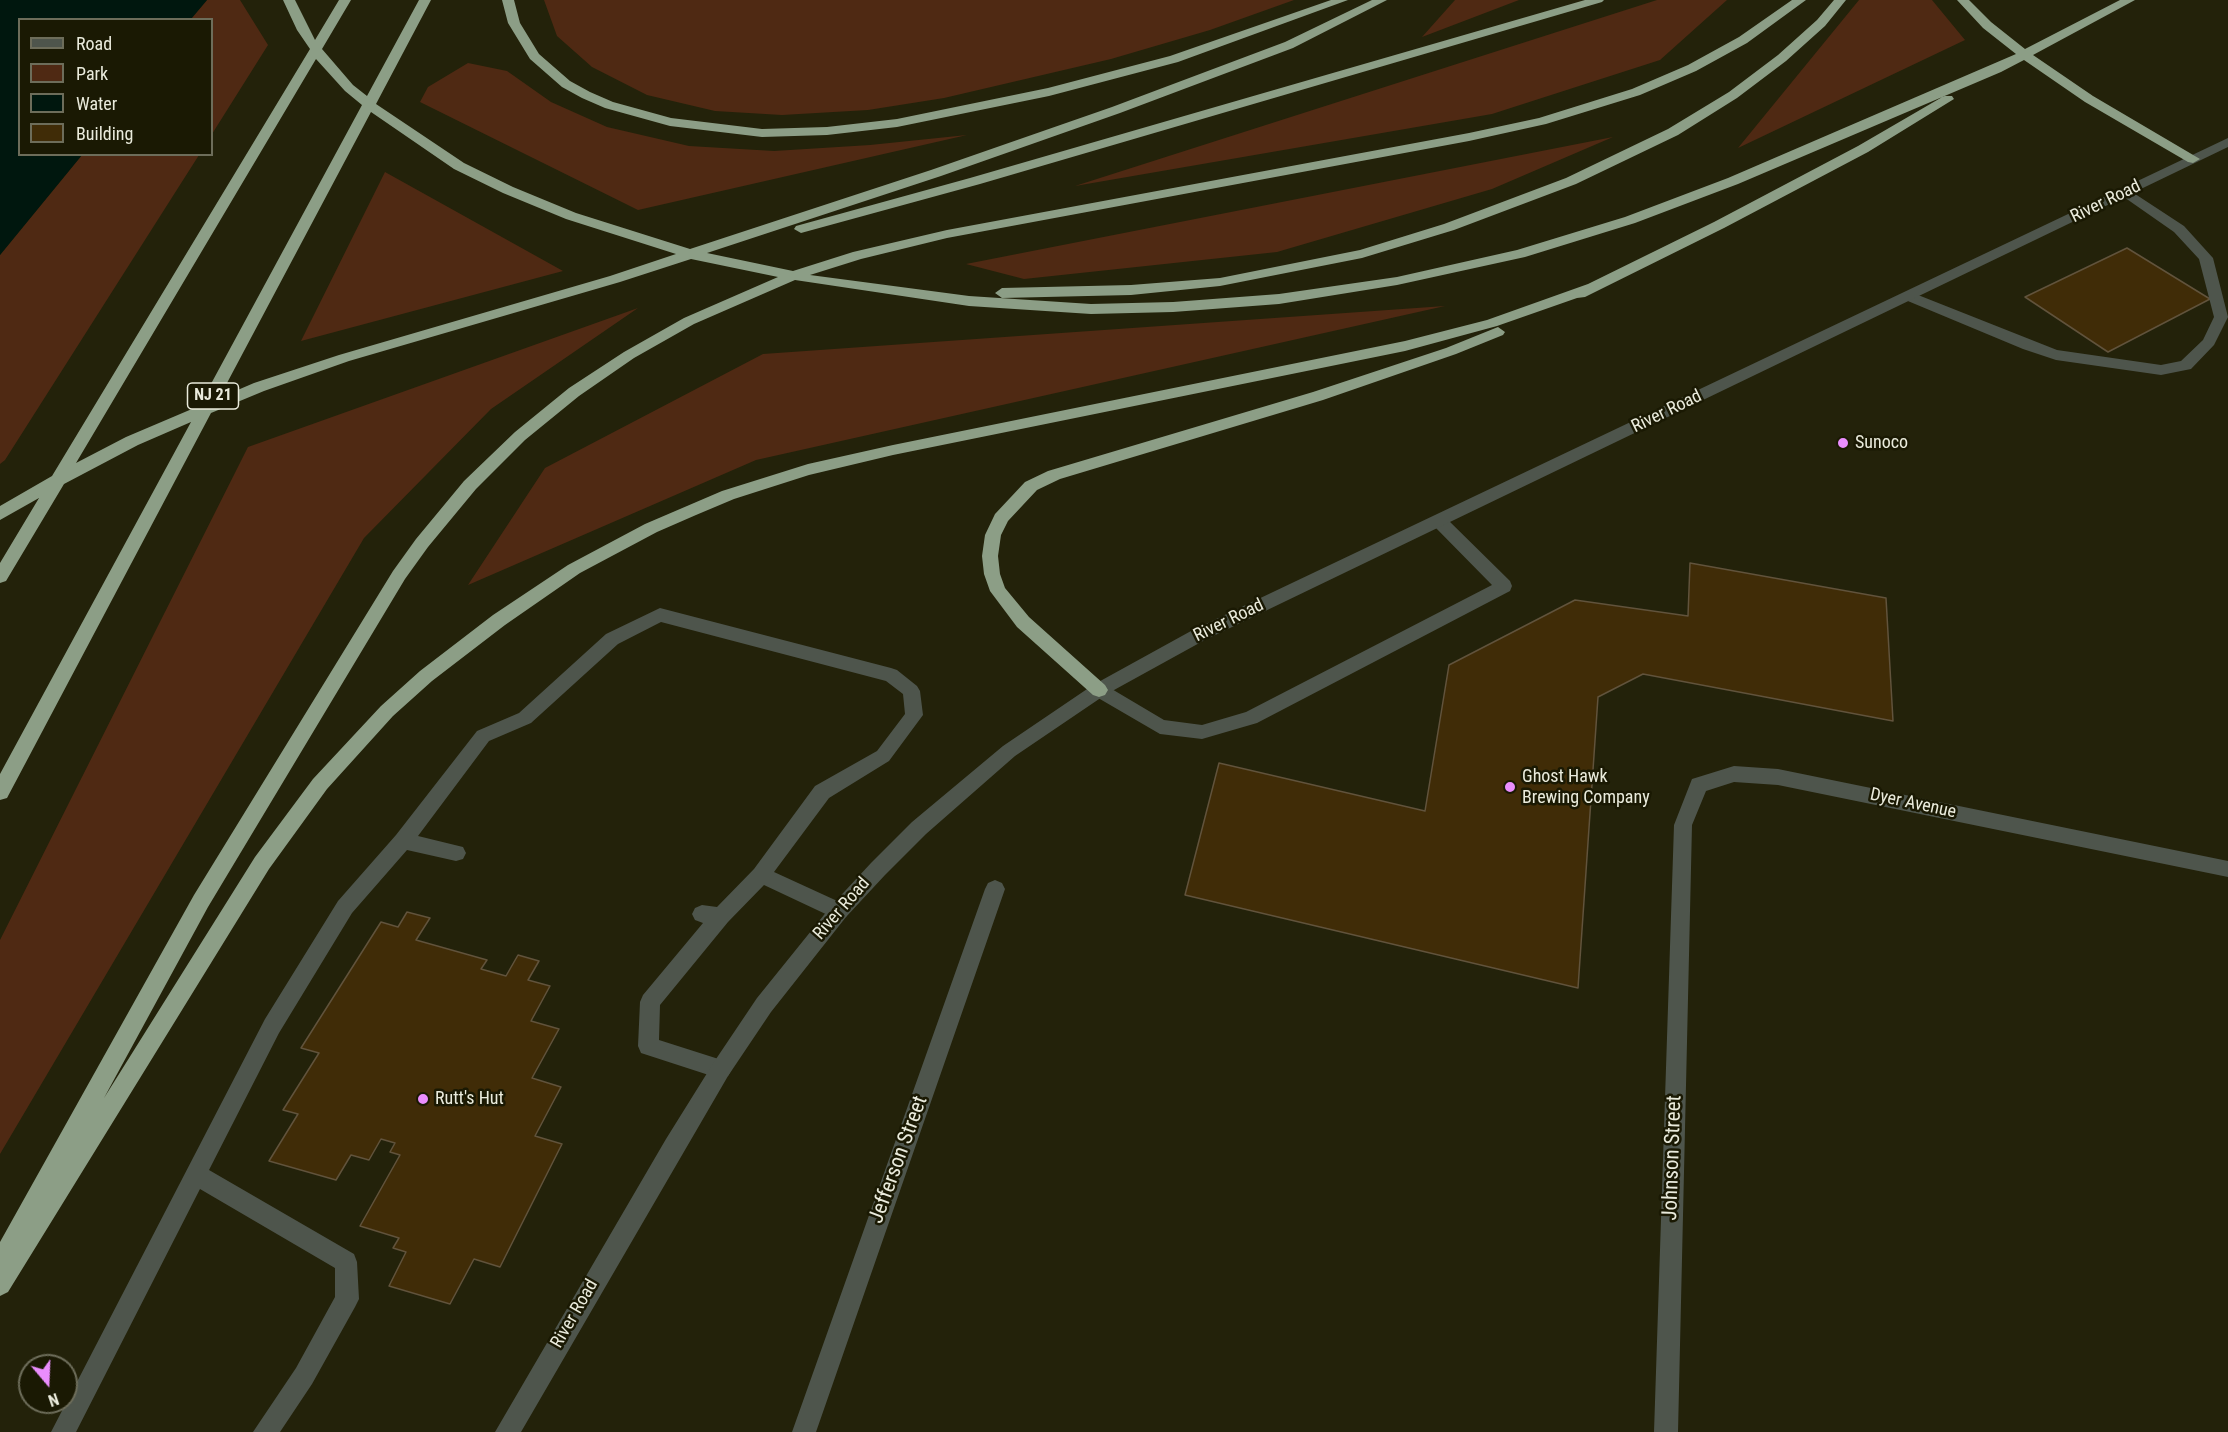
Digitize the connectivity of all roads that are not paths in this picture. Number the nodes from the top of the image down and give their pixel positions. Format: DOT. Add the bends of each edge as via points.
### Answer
graph roads {
  1 [pos="289,0"];
  2 [pos="345,0"];
  3 [pos="425,0"];
  4 [pos="508,0"];
  5 [pos="1342,0"];
  6 [pos="1381,0"];
  7 [pos="1598,0"];
  8 [pos="1800,0"];
  9 [pos="1840,0"];
  10 [pos="1963,0"];
  11 [pos="2129,0"];
  12 [pos="2006,64"];
  13 [pos="2228,142"];
  14 [pos="2193,159"];
  15 [pos="2126,192"];
  16 [pos="615,279"];
  17 [pos="1591,288"];
  18 [pos="895,290"];
  19 [pos="1908,296"];
  20 [pos="0,514"];
  21 [pos="1439,521"];
  22 [pos="0,578"];
  23 [pos="1099,690"];
  24 [pos="0,792"];
  25 [pos="403,841"];
  26 [pos="456,853"];
  27 [pos="2228,869"];
  28 [pos="761,875"];
  29 [pos="1680,884"];
  30 [pos="995,889"];
  31 [pos="839,911"];
  32 [pos="721,1069"];
  33 [pos="195,1174"];
  34 [pos="0,1265"];
  35 [pos="0,1284"];
  36 [pos="63,1432"];
  37 [pos="266,1432"];
  38 [pos="507,1432"];
  39 [pos="804,1432"];
  40 [pos="1666,1432"];
  1 -- 18 [label="highway" via="312,46 349,88 401,129 467,170 539,204 641,240 729,264"];
  2 -- 22 [label="highway"];
  3 -- 24 [label="highway, NJ 21"];
  4 -- 5 [label="highway" via="514,23 534,56 566,84 586,95 670,122 762,133 897,123 1049,92 1174,59"];
  6 -- 16 [label="highway" via="1289,45 1116,110"];
  7 -- 16 [label="highway" via="955,187"];
  8 -- 34 [label="highway" via="1743,40 1692,68 1636,92 1542,121 947,234 819,266 689,321 574,392 520,436 470,485 399,575 201,901"];
  9 -- 18 [label="highway" via="1803,41 1758,77 1658,140 1532,197 1405,241 1268,274 1176,287 1052,293"];
  10 -- 14 [label="highway" via="2000,36 2052,76"];
  11 -- 12 [label="highway"];
  12 -- 17 [label="highway" via="1863,149 1672,250"];
  12 -- 18 [label="highway" via="1791,157 1630,220 1521,254 1439,273 1302,296 1173,308 1011,305"];
  13 -- 14 [label="street, River Road"];
  14 -- 15 [label="street, River Road"];
  15 -- 19 [label="street, River Road"];
  15 -- 19 [label="street" via="2179,229 2206,258 2221,317 2209,342 2186,365 2161,370 2056,355"];
  16 -- 20 [label="highway" via="301,372 206,408 101,456"];
  17 -- 23 [label="highway" via="1500,331 1385,374 1054,475 1031,486 1001,518 993,535 992,574 999,591 1023,622"];
  17 -- 35 [label="highway" via="1501,320 1405,346 808,470 690,511 574,569 426,676 387,711 320,784 262,862"];
  19 -- 21 [label="street, River Road"];
  21 -- 23 [label="street, River Road" via="1197,636"];
  21 -- 23 [label="street" via="1504,586 1251,718 1202,732 1160,727"];
  23 -- 31 [label="street, River Road" via="1009,751 965,787 919,828"];
  25 -- 26 [label="street"];
  25 -- 28 [label="street" via="483,736 525,718 612,639 660,615 891,675 911,691 914,715 883,756 822,792"];
  25 -- 33 [label="street" via="345,907 272,1026"];
  27 -- 29 [label="street, Dyer Avenue" via="1778,777 1734,774 1699,785 1683,825"];
  28 -- 31 [label="street"];
  28 -- 32 [label="street" via="712,915 650,1002 648,1046"];
  29 -- 40 [label="street, Johnson Street"];
  30 -- 39 [label="street, Jefferson Street"];
  31 -- 32 [label="street, River Road" via="764,1005"];
  32 -- 38 [label="street, River Road"];
  33 -- 36 [label="street"];
  33 -- 37 [label="street" via="346,1262 347,1299 304,1376"];
}
